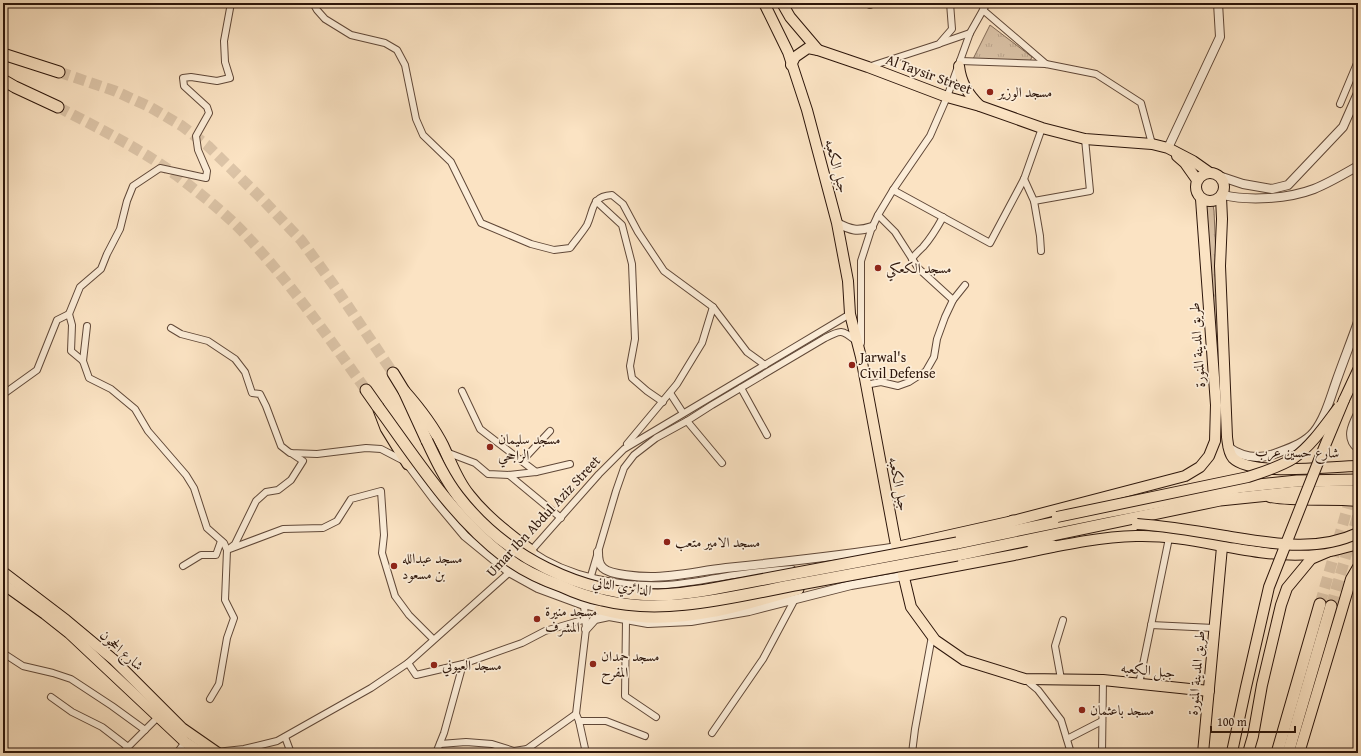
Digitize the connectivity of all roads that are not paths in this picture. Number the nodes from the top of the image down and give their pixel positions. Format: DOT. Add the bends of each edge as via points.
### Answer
graph roads {
  1 [pos="231,3"];
  2 [pos="313,3"];
  3 [pos="764,3"];
  4 [pos="782,3"];
  5 [pos="950,3"];
  6 [pos="987,3"];
  7 [pos="1218,3"];
  8 [pos="983,10"];
  9 [pos="970,33"];
  10 [pos="939,44"];
  11 [pos="818,50"];
  12 [pos="3,52"];
  13 [pos="1358,60"];
  14 [pos="959,63"];
  15 [pos="1046,64"];
  16 [pos="791,65"];
  17 [pos="868,67"];
  18 [pos="59,72"];
  19 [pos="3,80"];
  20 [pos="3,84"];
  21 [pos="15,87"];
  22 [pos="1358,93"];
  23 [pos="947,97"];
  24 [pos="1340,104"];
  25 [pos="980,106"];
  26 [pos="58,107"];
  27 [pos="1042,128"];
  28 [pos="1085,139"];
  29 [pos="1152,144"];
  30 [pos="1168,148"];
  31 [pos="1358,166"];
  32 [pos="1215,175"];
  33 [pos="1024,179"];
  34 [pos="1197,180"];
  35 [pos="893,190"];
  36 [pos="1272,193"];
  37 [pos="1222,196"];
  38 [pos="1201,199"];
  39 [pos="596,201"];
  40 [pos="1034,202"];
  41 [pos="878,215"];
  42 [pos="943,217"];
  43 [pos="837,223"];
  44 [pos="872,227"];
  45 [pos="1041,250"];
  46 [pos="912,259"];
  47 [pos="965,285"];
  48 [pos="953,300"];
  49 [pos="713,307"];
  50 [pos="68,314"];
  51 [pos="850,314"];
  52 [pos="1358,322"];
  53 [pos="87,326"];
  54 [pos="172,328"];
  55 [pos="856,341"];
  56 [pos="861,357"];
  57 [pos="83,361"];
  58 [pos="765,365"];
  59 [pos="1358,370"];
  60 [pos="393,373"];
  61 [pos="865,385"];
  62 [pos="741,388"];
  63 [pos="366,390"];
  64 [pos="404,391"];
  65 [pos="462,391"];
  66 [pos="3,393"];
  67 [pos="670,393"];
  68 [pos="1344,400"];
  69 [pos="663,402"];
  70 [pos="378,407"];
  71 [pos="683,413"];
  72 [pos="1358,414"];
  73 [pos="687,421"];
  74 [pos="550,431"];
  75 [pos="767,435"];
  76 [pos="1228,447"];
  77 [pos="1358,448"];
  78 [pos="393,449"];
  79 [pos="624,449"];
  80 [pos="290,452"];
  81 [pos="446,452"];
  82 [pos="522,461"];
  83 [pos="722,462"];
  84 [pos="408,464"];
  85 [pos="570,464"];
  86 [pos="1358,466"];
  87 [pos="536,472"];
  88 [pos="509,474"];
  89 [pos="1358,480"];
  90 [pos="1358,491"];
  91 [pos="1262,496"];
  92 [pos="1358,501"];
  93 [pos="561,518"];
  94 [pos="1014,522"];
  95 [pos="1109,523"];
  96 [pos="1039,526"];
  97 [pos="1358,533"];
  98 [pos="980,538"];
  99 [pos="1169,538"];
  100 [pos="221,541"];
  101 [pos="1025,541"];
  102 [pos="1358,544"];
  103 [pos="1053,546"];
  104 [pos="897,547"];
  105 [pos="1222,547"];
  106 [pos="227,550"];
  107 [pos="531,550"];
  108 [pos="1332,550"];
  109 [pos="598,552"];
  110 [pos="841,565"];
  111 [pos="183,566"];
  112 [pos="1358,567"];
  113 [pos="3,572"];
  114 [pos="509,572"];
  115 [pos="846,575"];
  116 [pos="903,576"];
  117 [pos="590,577"];
  118 [pos="3,584"];
  119 [pos="795,599"];
  120 [pos="584,605"];
  121 [pos="605,613"];
  122 [pos="586,619"];
  123 [pos="626,620"];
  124 [pos="1063,620"];
  125 [pos="1150,625"];
  126 [pos="1214,628"];
  127 [pos="586,629"];
  128 [pos="932,636"];
  129 [pos="433,639"];
  130 [pos="3,653"];
  131 [pos="408,663"];
  132 [pos="463,664"];
  133 [pos="1025,679"];
  134 [pos="1061,679"];
  135 [pos="1103,680"];
  136 [pos="1139,684"];
  137 [pos="1209,691"];
  138 [pos="51,697"];
  139 [pos="210,699"];
  140 [pos="576,714"];
  141 [pos="158,717"];
  142 [pos="656,717"];
  143 [pos="579,721"];
  144 [pos="1102,721"];
  145 [pos="146,730"];
  146 [pos="712,733"];
  147 [pos="644,736"];
  148 [pos="285,737"];
  149 [pos="1067,739"];
  150 [pos="185,742"];
  151 [pos="440,744"];
  152 [pos="128,747"];
  153 [pos="527,751"];
  154 [pos="513,752"];
  155 [pos="1232,752"];
  156 [pos="122,753"];
  157 [pos="177,753"];
  158 [pos="202,753"];
  159 [pos="217,753"];
  160 [pos="291,753"];
  161 [pos="436,753"];
  162 [pos="586,753"];
  163 [pos="912,753"];
  164 [pos="1071,753"];
  165 [pos="1102,753"];
  166 [pos="1203,753"];
  167 [pos="1248,753"];
  168 [pos="1277,753"];
  169 [pos="1288,753"];
  170 [pos="1299,753"];
  1 -- 50 [label="street" via="224,41 224,62 230,78 217,81 183,78 184,86 207,107 209,113 196,136 198,150 207,171 206,178 160,168 133,186 120,229 101,269 80,286"];
  2 -- 39 [label="street" via="325,20 351,35 385,43 397,50 405,65 416,119 423,135 451,162 481,223 531,244 554,250 570,248 586,226"];
  3 -- 16 [label="main road, جبل الكعبه" via="788,52"];
  4 -- 11 [label="main road" via="790,17"];
  5 -- 10 [label="street" via="952,29"];
  6 -- 8 [label="street"];
  7 -- 30 [label="street" via="1220,37"];
  8 -- 9 [label="street"];
  8 -- 15 [label="street"];
  9 -- 10 [label="street"];
  9 -- 14 [label="street"];
  10 -- 17 [label="street"];
  11 -- 16 [label="main road" via="808,48 795,57"];
  11 -- 17 [label="main road, Al Taysir Street"];
  12 -- 18 [label="highway"];
  13 -- 24 [label="street"];
  14 -- 15 [label="street"];
  14 -- 23 [label="street"];
  14 -- 25 [label="main road" via="964,87"];
  15 -- 29 [label="street" via="1096,74 1141,103"];
  16 -- 43 [label="main road, جبل الكعبه" via="808,110"];
  17 -- 23 [label="main road, Al Taysir Street"];
  19 -- 21 [label="highway"];
  20 -- 21 [label="highway"];
  21 -- 26 [label="highway"];
  22 -- 36 [label="street" via="1343,127 1288,185"];
  23 -- 25 [label="main road, Al Taysir Street"];
  23 -- 35 [label="street" via="930,136"];
  25 -- 27 [label="main road, Al Taysir Street"];
  27 -- 28 [label="main road, Al Taysir Street"];
  27 -- 33 [label="street"];
  28 -- 29 [label="main road, Al Taysir Street"];
  28 -- 40 [label="street" via="1090,191"];
  29 -- 30 [label="main road, Al Taysir Street"];
  30 -- 32 [label="main road, Al Taysir Street"];
  30 -- 34 [label="main road" via="1185,163"];
  31 -- 36 [label="street" via="1313,189"];
  32 -- 34 [label="main road" via="1202,175"];
  32 -- 36 [label="street, Al Taysir Street"];
  32 -- 37 [label="main road" via="1224,185"];
  33 -- 40 [label="street"];
  33 -- 42 [label="street" via="990,243"];
  34 -- 38 [label="main road" via="1196,193"];
  35 -- 41 [label="street"];
  35 -- 42 [label="street"];
  36 -- 37 [label="street" via="1235,198"];
  37 -- 38 [label="main road" via="1213,202"];
  37 -- 76 [label="main road, طريق المدينة المنورة" via="1220,266"];
  38 -- 94 [label="main road, طريق المدينة المنورة" via="1216,405 1215,441 1209,456 1200,467 1185,476"];
  39 -- 49 [label="street" via="612,195 623,204 664,271"];
  39 -- 69 [label="street" via="622,225 632,264 635,339 630,366 632,378"];
  40 -- 45 [label="street"];
  41 -- 44 [label="street"];
  41 -- 46 [label="street" via="895,232"];
  42 -- 46 [label="street" via="934,234"];
  43 -- 44 [label="street" via="854,231"];
  43 -- 51 [label="main road, جبل الكعبه" via="848,281"];
  44 -- 56 [label="street" via="861,261"];
  46 -- 48 [label="street" via="918,268"];
  47 -- 48 [label="street"];
  48 -- 61 [label="street" via="937,339 934,357 926,371 898,386 881,382"];
  49 -- 58 [label="street" via="747,352"];
  49 -- 67 [label="street" via="702,343"];
  50 -- 57 [label="street" via="72,326 71,351"];
  50 -- 66 [label="street" via="57,320 37,370"];
  51 -- 55 [label="main road, جبل الكعبه"];
  51 -- 58 [label="street, Umar Ibn Abdul Aziz Street"];
  52 -- 76 [label="street" via="1323,416 1313,433 1296,446 1256,458 1236,453"];
  53 -- 57 [label="street"];
  54 -- 80 [label="street" via="181,334 208,341 235,359 245,372 252,393 260,394 281,446"];
  55 -- 56 [label="main road, جبل الكعبه"];
  55 -- 62 [label="street" via="842,331 837,332"];
  56 -- 61 [label="main road, جبل الكعبه"];
  57 -- 100 [label="street" via="88,378 111,389 135,409 148,431 186,475 194,488 207,528"];
  58 -- 71 [label="street, Umar Ibn Abdul Aziz Street"];
  59 -- 68 [label="main road"];
  60 -- 64 [label="highway, الدائري الثاني"];
  61 -- 104 [label="main road, جبل الكعبه"];
  62 -- 73 [label="street"];
  62 -- 75 [label="street"];
  63 -- 70 [label="highway, الدائري الثاني"];
  64 -- 81 [label="highway" via="425,416"];
  64 -- 110 [label="highway, الدائري الثاني, bridge" via="436,461 458,497 487,528 514,550 548,570 590,586 639,594 676,594"];
  65 -- 82 [label="street" via="480,429"];
  67 -- 69 [label="street"];
  67 -- 71 [label="street"];
  68 -- 96 [label="main road, bridge" via="1315,438 1294,458 1271,469 1241,478 1057,517"];
  68 -- 155 [label="main road, bridge" via="1269,587"];
  69 -- 79 [label="street"];
  70 -- 78 [label="highway"];
  70 -- 115 [label="highway, الدائري الثاني, bridge" via="454,511 486,542 523,569 581,595 603,601 671,606"];
  71 -- 79 [label="street, Umar Ibn Abdul Aziz Street"];
  72 -- 77 [label="street" via="1351,430 1351,438"];
  73 -- 83 [label="street"];
  73 -- 109 [label="street" via="656,438 634,455 624,468"];
  74 -- 82 [label="street"];
  76 -- 86 [label="main road, شارع حسين عرب" via="1232,457 1243,464 1255,467 1282,469"];
  78 -- 80 [label="street" via="366,448 318,454"];
  78 -- 84 [label="highway"];
  79 -- 93 [label="street, Umar Ibn Abdul Aziz Street"];
  80 -- 106 [label="street" via="303,461 291,480 278,490 266,492 256,501 235,544"];
  81 -- 88 [label="street" via="475,463 488,474"];
  81 -- 107 [label="highway" via="468,495 495,522"];
  82 -- 87 [label="street"];
  84 -- 114 [label="street" via="465,536"];
  85 -- 87 [label="street"];
  87 -- 88 [label="street"];
  88 -- 93 [label="street"];
  89 -- 96 [label="highway" via="1297,481 1239,487"];
  90 -- 91 [label="highway, الدائري الثاني" via="1297,492"];
  91 -- 92 [label="main road"];
  91 -- 95 [label="highway, الدائري الثاني" via="1220,500"];
  93 -- 107 [label="street, Umar Ibn Abdul Aziz Street"];
  94 -- 98 [label="highway"];
  94 -- 104 [label="main road, طريق المدينة المنورة"];
  95 -- 97 [label="main road, bridge" via="1166,526 1289,545 1320,544"];
  95 -- 101 [label="highway, الدائري الثاني"];
  96 -- 98 [label="highway"];
  98 -- 110 [label="highway, الدائري الثاني, bridge"];
  99 -- 103 [label="main road" via="1138,536"];
  99 -- 105 [label="main road"];
  99 -- 125 [label="street"];
  100 -- 106 [label="street"];
  100 -- 111 [label="street" via="216,555 200,555"];
  101 -- 103 [label="highway"];
  101 -- 115 [label="highway, الدائري الثاني, bridge"];
  102 -- 108 [label="main road"];
  103 -- 116 [label="main road"];
  104 -- 109 [label="street" via="651,577 635,577 608,571 599,561"];
  104 -- 116 [label="main road, جبل الكعبه"];
  105 -- 108 [label="main road" via="1294,554"];
  105 -- 126 [label="main road, طريق المدينة المنورة"];
  106 -- 129 [label="street" via="283,529 324,528 337,522 351,499 380,491 384,535 382,553 396,596 409,615"];
  106 -- 139 [label="street" via="225,600 234,618 227,638 220,684"];
  107 -- 114 [label="street, Umar Ibn Abdul Aziz Street"];
  107 -- 117 [label="street" via="566,569"];
  108 -- 167 [label="main road" via="1311,559 1286,588 1280,605"];
  109 -- 117 [label="street"];
  110 -- 117 [label="street" via="663,585 616,582"];
  112 -- 170 [label="main road" via="1351,579"];
  113 -- 159 [label="main road, شارع الحجون" via="114,660 182,728"];
  114 -- 120 [label="street" via="538,588"];
  114 -- 129 [label="street, Umar Ibn Abdul Aziz Street"];
  115 -- 121 [label="highway, bridge" via="735,607 688,615 666,617"];
  116 -- 119 [label="street" via="851,585"];
  116 -- 128 [label="main road, جبل الكعبه" via="911,607"];
  117 -- 120 [label="street"];
  118 -- 141 [label="main road, شارع الحجون" via="69,633"];
  119 -- 123 [label="street" via="749,611 691,621 648,623"];
  119 -- 146 [label="street" via="763,659"];
  120 -- 121 [label="street"];
  120 -- 122 [label="street"];
  121 -- 123 [label="street"];
  121 -- 127 [label="street"];
  122 -- 127 [label="street"];
  122 -- 132 [label="street" via="545,631 522,643"];
  123 -- 142 [label="street" via="625,696"];
  124 -- 134 [label="street" via="1055,646"];
  125 -- 126 [label="street"];
  125 -- 136 [label="street"];
  126 -- 137 [label="main road, طريق المدينة المنورة"];
  127 -- 140 [label="street"];
  128 -- 133 [label="main road, جبل الكعبه" via="964,660"];
  128 -- 163 [label="street" via="914,729"];
  129 -- 131 [label="street, Umar Ibn Abdul Aziz Street"];
  130 -- 145 [label="street" via="23,666 71,679"];
  131 -- 132 [label="street" via="416,675"];
  131 -- 148 [label="street, Umar Ibn Abdul Aziz Street" via="371,688"];
  132 -- 151 [label="street"];
  133 -- 134 [label="main road, جبل الكعبه"];
  133 -- 149 [label="street" via="1038,690 1061,720"];
  134 -- 135 [label="main road, جبل الكعبه"];
  135 -- 136 [label="main road, جبل الكعبه"];
  135 -- 144 [label="street"];
  136 -- 137 [label="main road, جبل الكعبه"];
  137 -- 166 [label="main road, طريق المدينة المنورة"];
  138 -- 152 [label="street" via="72,712 102,727"];
  140 -- 143 [label="street"];
  140 -- 153 [label="street"];
  141 -- 145 [label="street"];
  141 -- 150 [label="main road, شارع الحجون"];
  143 -- 147 [label="street" via="606,720"];
  143 -- 162 [label="street"];
  144 -- 149 [label="street"];
  144 -- 165 [label="street"];
  145 -- 152 [label="street"];
  148 -- 159 [label="street, Umar Ibn Abdul Aziz Street" via="244,749"];
  148 -- 160 [label="street"];
  149 -- 164 [label="street"];
  150 -- 157 [label="street"];
  150 -- 158 [label="main road, شارع الحجون"];
  151 -- 154 [label="street" via="492,744"];
  151 -- 161 [label="street"];
  152 -- 156 [label="street"];
  153 -- 154 [label="street"];
  168 -- 169 [label="highway" via="1326,605"];
}
